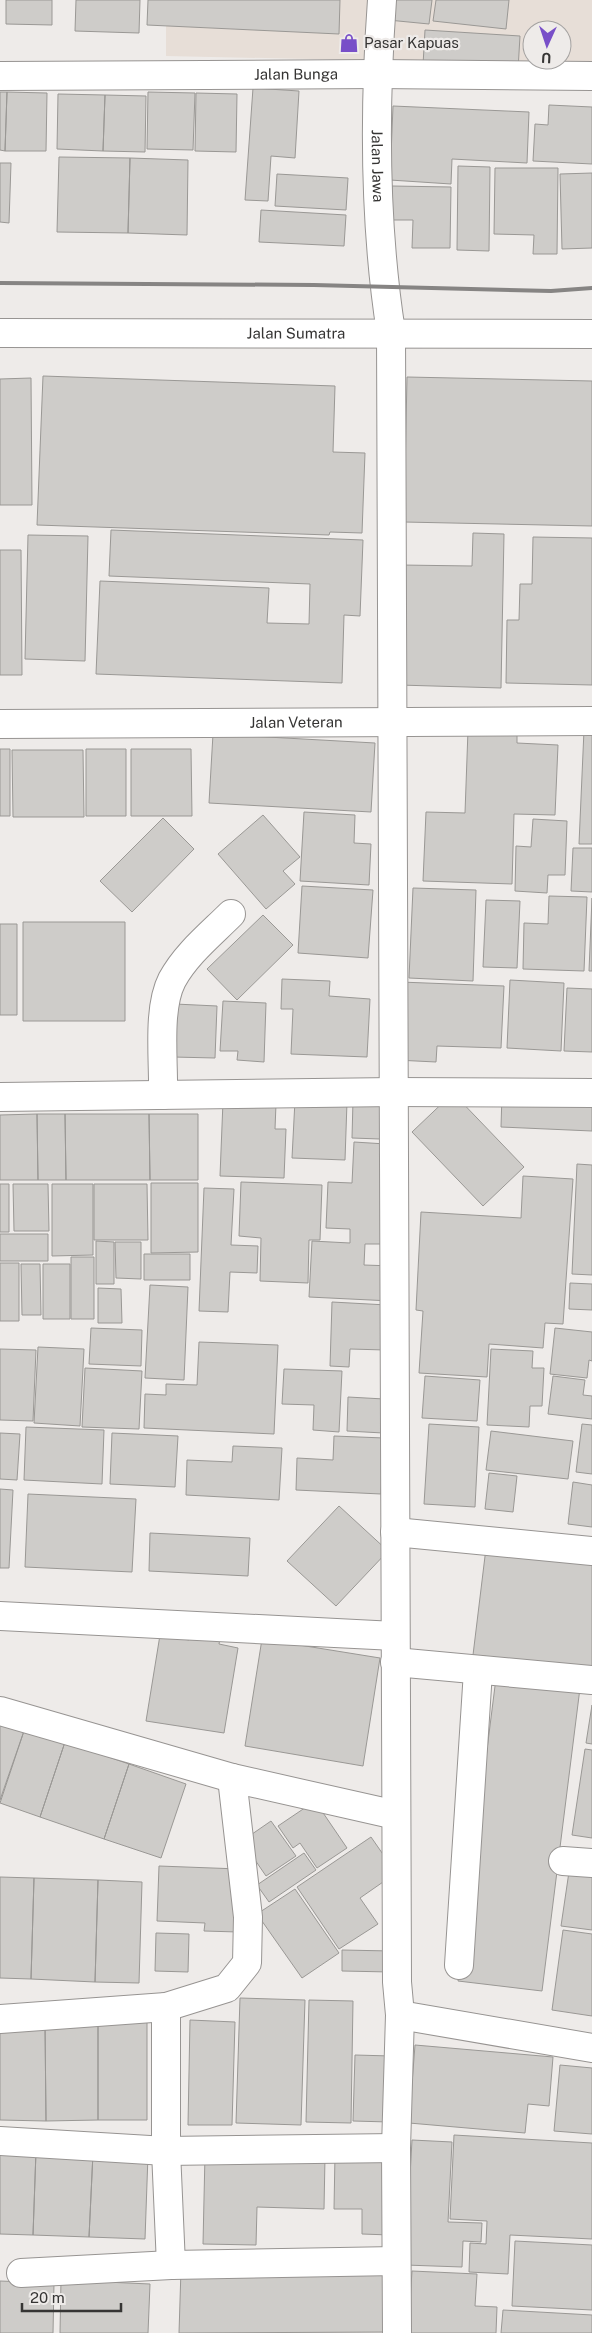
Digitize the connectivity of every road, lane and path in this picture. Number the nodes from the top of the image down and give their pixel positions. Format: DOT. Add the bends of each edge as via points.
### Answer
graph roads {
  1 [pos="382,0"];
  2 [pos="376,74"];
  3 [pos="0,76"];
  4 [pos="592,76"];
  5 [pos="391,332"];
  6 [pos="0,333"];
  7 [pos="592,334"];
  8 [pos="592,721"];
  9 [pos="392,722"];
  10 [pos="0,724"];
  11 [pos="231,914"];
  12 [pos="394,1092"];
  13 [pos="592,1093"];
  14 [pos="164,1095"];
  15 [pos="0,1097"];
  16 [pos="395,1532"];
  17 [pos="592,1551"];
  18 [pos="0,1616"];
  19 [pos="395,1636"];
  20 [pos="396,1662"];
  21 [pos="478,1670"];
  22 [pos="592,1680"];
  23 [pos="0,1711"];
  24 [pos="232,1778"];
  25 [pos="396,1815"];
  26 [pos="563,1860"];
  27 [pos="592,1863"];
  28 [pos="459,1966"];
  29 [pos="166,2007"];
  30 [pos="400,2015"];
  31 [pos="0,2019"];
  32 [pos="592,2048"];
  33 [pos="0,2141"];
  34 [pos="396,2148"];
  35 [pos="166,2151"];
  36 [pos="396,2261"];
  37 [pos="171,2265"];
  38 [pos="22,2273"];
  39 [pos="397,2333"];
  1 -- 2 [label="main road, Jalan Jawa"];
  2 -- 3 [label="main road, Jalan Bunga"];
  2 -- 4 [label="main road, Jalan Bunga"];
  2 -- 5 [label="main road, Jalan Jawa" via="380,254"];
  5 -- 6 [label="main road, Jalan Sumatra"];
  5 -- 7 [label="main road, Jalan Sumatra"];
  5 -- 9 [label="main road, Jalan Jawa"];
  8 -- 9 [label="main road, Jalan Veteran"];
  9 -- 10 [label="main road, Jalan Veteran"];
  9 -- 12 [label="main road, Jalan Jawa"];
  11 -- 14 [label="main road" via="185,961 172,981 164,1005"];
  12 -- 13 [label="main road"];
  12 -- 14 [label="main road"];
  12 -- 16 [label="main road, Jalan Jawa"];
  14 -- 15 [label="main road"];
  16 -- 17 [label="main road"];
  16 -- 19 [label="main road, Jalan Jawa"];
  18 -- 19 [label="main road"];
  19 -- 20 [label="main road, Jalan Jawa"];
  20 -- 21 [label="main road"];
  20 -- 25 [label="main road, Jalan Jawa"];
  21 -- 22 [label="main road"];
  21 -- 28 [label="main road"];
  23 -- 24 [label="main road"];
  24 -- 25 [label="main road"];
  24 -- 29 [label="main road" via="248,1917 247,1963 227,1988"];
  25 -- 30 [label="main road, Jalan Jawa"];
  26 -- 27 [label="main road"];
  29 -- 31 [label="main road"];
  29 -- 35 [label="main road"];
  30 -- 32 [label="main road"];
  30 -- 34 [label="main road, Jalan Jawa"];
  33 -- 35 [label="main road"];
  34 -- 35 [label="main road"];
  34 -- 36 [label="main road, Jalan Jawa"];
  35 -- 37 [label="main road"];
  36 -- 37 [label="main road"];
  36 -- 39 [label="main road, Jalan Jawa"];
  37 -- 38 [label="main road"];
}
